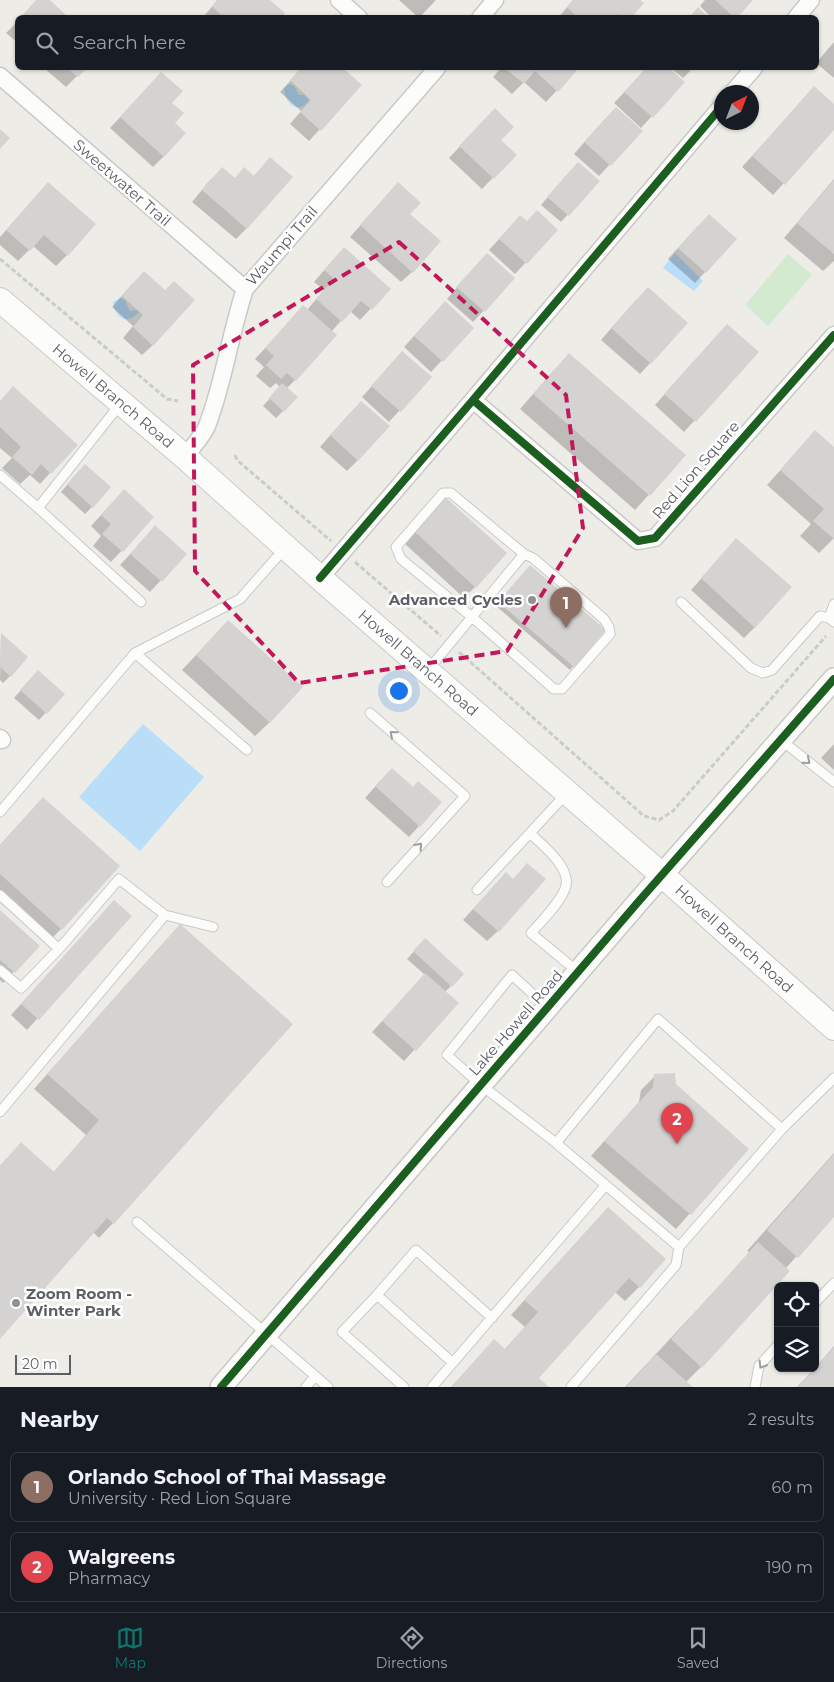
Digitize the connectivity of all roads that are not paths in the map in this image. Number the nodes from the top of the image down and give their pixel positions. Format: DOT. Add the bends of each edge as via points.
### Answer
graph roads {
  1 [pos="339,0"];
  2 [pos="495,0"];
  3 [pos="811,0"];
  4 [pos="356,15"];
  5 [pos="482,15"];
  6 [pos="798,15"];
  7 [pos="752,70"];
  8 [pos="427,71"];
  9 [pos="0,76"];
  10 [pos="739,85"];
  11 [pos="714,115"];
  12 [pos="245,289"];
  13 [pos="0,300"];
  14 [pos="834,335"];
  15 [pos="474,400"];
  16 [pos="121,403"];
  17 [pos="185,457"];
  18 [pos="0,475"];
  19 [pos="38,508"];
  20 [pos="285,547"];
  21 [pos="524,554"];
  22 [pos="320,578"];
  23 [pos="141,602"];
  24 [pos="681,602"];
  25 [pos="834,604"];
  26 [pos="472,617"];
  27 [pos="831,620"];
  28 [pos="136,653"];
  29 [pos="427,671"];
  30 [pos="828,690"];
  31 [pos="370,713"];
  32 [pos="781,739"];
  33 [pos="247,750"];
  34 [pos="834,782"];
  35 [pos="567,793"];
  36 [pos="0,812"];
  37 [pos="530,833"];
  38 [pos="662,875"];
  39 [pos="386,882"];
  40 [pos="477,890"];
  41 [pos="0,896"];
  42 [pos="164,915"];
  43 [pos="213,927"];
  44 [pos="59,949"];
  45 [pos="0,970"];
  46 [pos="578,972"];
  47 [pos="548,1007"];
  48 [pos="834,1028"];
  49 [pos="834,1078"];
  50 [pos="481,1085"];
  51 [pos="0,1112"];
  52 [pos="782,1129"];
  53 [pos="556,1143"];
  54 [pos="605,1186"];
  55 [pos="137,1222"];
  56 [pos="679,1247"];
  57 [pos="834,1282"];
  58 [pos="377,1295"];
  59 [pos="819,1299"];
  60 [pos="492,1318"];
  61 [pos="267,1335"];
  62 [pos="774,1349"];
  63 [pos="453,1363"];
  64 [pos="315,1376"];
  65 [pos="222,1387"];
  66 [pos="306,1387"];
  67 [pos="328,1387"];
  68 [pos="404,1387"];
  69 [pos="432,1387"];
  70 [pos="571,1387"];
  71 [pos="756,1387"];
  1 -- 4 [label="street"];
  2 -- 5 [label="street"];
  3 -- 6 [label="street"];
  7 -- 10 [label="street"];
  8 -- 12 [label="street, Waumpi Trail"];
  9 -- 12 [label="street, Sweetwater Trail"];
  11 -- 15 [label="street"];
  12 -- 17 [label="street, Waumpi Trail" via="206,427"];
  13 -- 16 [label="main road, Howell Branch Road"];
  14 -- 15 [label="street, Red Lion Square" via="655,538 638,541"];
  15 -- 22 [label="street"];
  16 -- 17 [label="main road, Howell Branch Road"];
  16 -- 19 [label="lane"];
  17 -- 20 [label="main road, Howell Branch Road"];
  18 -- 19 [label="lane"];
  19 -- 23 [label="lane"];
  20 -- 22 [label="main road, Howell Branch Road"];
  20 -- 28 [label="lane" via="240,600"];
  21 -- 26 [label="lane"];
  21 -- 26 [label="lane" via="451,493 443,493 396,547 401,559"];
  21 -- 26 [label="lane" via="533,558 604,619 610,634 562,688 554,689"];
  22 -- 29 [label="main road, Howell Branch Road"];
  24 -- 27 [label="lane" via="751,668 763,673 772,670 820,616"];
  25 -- 27 [label="lane"];
  26 -- 29 [label="lane"];
  28 -- 33 [label="lane"];
  28 -- 36 [label="lane"];
  29 -- 35 [label="main road, Howell Branch Road"];
  30 -- 32 [label="street, Lake Howell Road"];
  39 -- 31 [label="lane, one-way" via="465,796"];
  32 -- 34 [label="lane, one-way"];
  32 -- 38 [label="street, Lake Howell Road"];
  35 -- 37 [label="lane"];
  35 -- 38 [label="main road, Howell Branch Road"];
  37 -- 40 [label="lane"];
  37 -- 46 [label="lane" via="565,872 566,886 531,934"];
  38 -- 46 [label="street, Lake Howell Road"];
  38 -- 48 [label="main road, Howell Branch Road"];
  41 -- 44 [label="lane"];
  42 -- 43 [label="lane"];
  42 -- 44 [label="lane" via="119,879"];
  42 -- 51 [label="lane"];
  44 -- 45 [label="lane" via="21,988"];
  46 -- 47 [label="street, Lake Howell Road"];
  47 -- 50 [label="street, Lake Howell Road"];
  47 -- 50 [label="lane" via="512,975 447,1055"];
  49 -- 52 [label="lane"];
  50 -- 53 [label="lane"];
  50 -- 61 [label="street, Lake Howell Road"];
  52 -- 53 [label="lane" via="658,1019"];
  52 -- 56 [label="lane"];
  53 -- 54 [label="lane"];
  54 -- 56 [label="lane"];
  54 -- 60 [label="lane"];
  55 -- 61 [label="lane"];
  56 -- 70 [label="lane" via="676,1265"];
  57 -- 59 [label="lane"];
  58 -- 60 [label="lane" via="416,1250"];
  58 -- 63 [label="lane"];
  58 -- 68 [label="lane" via="342,1332"];
  60 -- 63 [label="lane"];
  61 -- 64 [label="lane"];
  61 -- 65 [label="street, Lake Howell Road"];
  62 -- 71 [label="lane, one-way" via="759,1366"];
  63 -- 69 [label="lane"];
  64 -- 66 [label="lane"];
  64 -- 67 [label="lane"];
}
